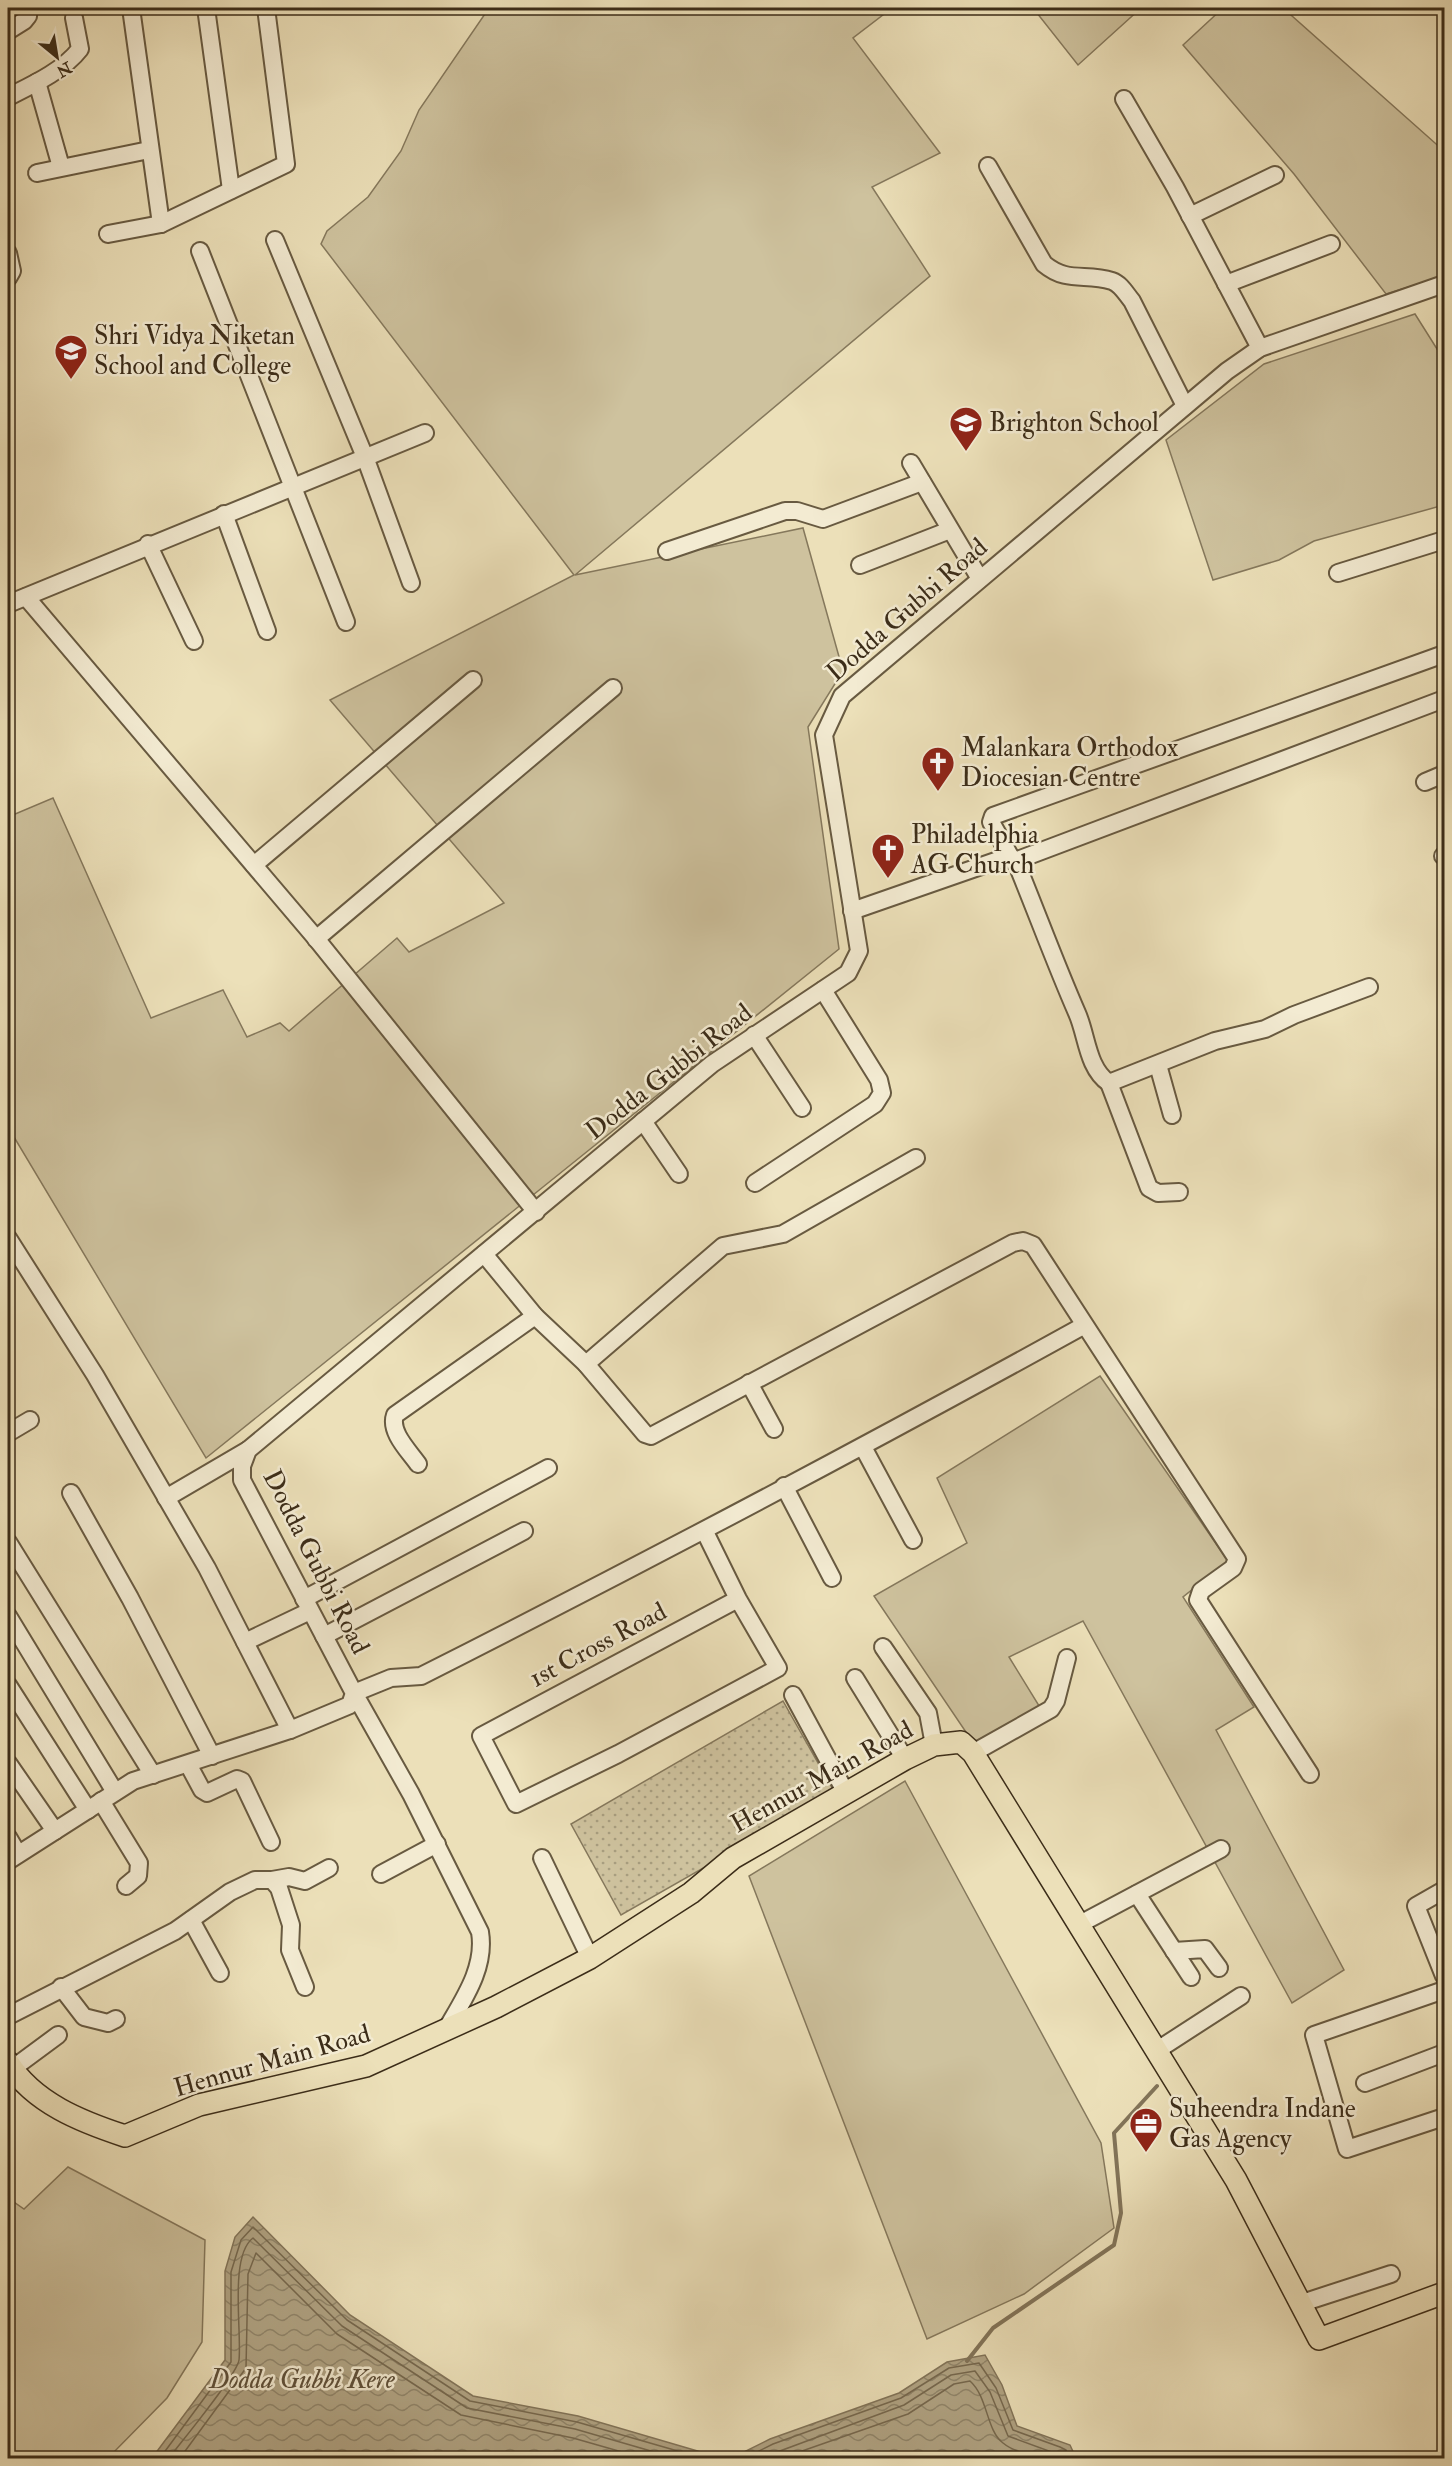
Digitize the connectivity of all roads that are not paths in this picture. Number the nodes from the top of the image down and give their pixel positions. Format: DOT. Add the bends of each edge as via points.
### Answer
graph roads {
  1 [pos="25,8"];
  2 [pos="131,8"];
  3 [pos="206,8"];
  4 [pos="266,8"];
  5 [pos="74,18"];
  6 [pos="8,32"];
  7 [pos="37,82"];
  8 [pos="8,97"];
  9 [pos="1125,99"];
  10 [pos="149,150"];
  11 [pos="988,166"];
  12 [pos="61,167"];
  13 [pos="37,173"];
  14 [pos="1275,175"];
  15 [pos="231,190"];
  16 [pos="1190,216"];
  17 [pos="161,224"];
  18 [pos="108,234"];
  19 [pos="275,240"];
  20 [pos="1331,244"];
  21 [pos="200,251"];
  22 [pos="8,253"];
  23 [pos="8,278"];
  24 [pos="1226,284"];
  25 [pos="1444,284"];
  26 [pos="1260,348"];
  27 [pos="1185,406"];
  28 [pos="425,433"];
  29 [pos="365,457"];
  30 [pos="910,463"];
  31 [pos="922,482"];
  32 [pos="294,485"];
  33 [pos="224,514"];
  34 [pos="950,530"];
  35 [pos="1444,540"];
  36 [pos="148,544"];
  37 [pos="667,551"];
  38 [pos="860,565"];
  39 [pos="1338,573"];
  40 [pos="980,579"];
  41 [pos="411,582"];
  42 [pos="26,597"];
  43 [pos="8,604"];
  44 [pos="346,622"];
  45 [pos="267,630"];
  46 [pos="194,641"];
  47 [pos="1444,654"];
  48 [pos="473,680"];
  49 [pos="613,688"];
  50 [pos="1444,699"];
  51 [pos="1444,774"];
  52 [pos="1425,782"];
  53 [pos="1012,858"];
  54 [pos="254,865"];
  55 [pos="852,911"];
  56 [pos="316,939"];
  57 [pos="1369,987"];
  58 [pos="823,990"];
  59 [pos="754,1035"];
  60 [pos="1158,1065"];
  61 [pos="1109,1083"];
  62 [pos="802,1108"];
  63 [pos="1172,1115"];
  64 [pos="643,1121"];
  65 [pos="916,1158"];
  66 [pos="679,1174"];
  67 [pos="755,1184"];
  68 [pos="1179,1192"];
  69 [pos="536,1212"];
  70 [pos="8,1238"];
  71 [pos="484,1254"];
  72 [pos="535,1316"];
  73 [pos="1083,1326"];
  74 [pos="586,1364"];
  75 [pos="749,1383"];
  76 [pos="30,1420"];
  77 [pos="774,1429"];
  78 [pos="8,1433"];
  79 [pos="863,1447"];
  80 [pos="248,1450"];
  81 [pos="418,1464"];
  82 [pos="548,1468"];
  83 [pos="784,1486"];
  84 [pos="72,1493"];
  85 [pos="166,1498"];
  86 [pos="524,1531"];
  87 [pos="705,1532"];
  88 [pos="913,1540"];
  89 [pos="8,1542"];
  90 [pos="832,1578"];
  91 [pos="738,1599"];
  92 [pos="307,1605"];
  93 [pos="8,1616"];
  94 [pos="324,1636"];
  95 [pos="245,1642"];
  96 [pos="883,1647"];
  97 [pos="1067,1658"];
  98 [pos="855,1678"];
  99 [pos="8,1685"];
  100 [pos="354,1694"];
  101 [pos="793,1695"];
  102 [pos="290,1730"];
  103 [pos="934,1745"];
  104 [pos="973,1753"];
  105 [pos="212,1756"];
  106 [pos="905,1759"];
  107 [pos="8,1764"];
  108 [pos="188,1764"];
  109 [pos="1310,1773"];
  110 [pos="153,1775"];
  111 [pos="846,1793"];
  112 [pos="102,1801"];
  113 [pos="55,1831"];
  114 [pos="8,1837"];
  115 [pos="271,1842"];
  116 [pos="437,1844"];
  117 [pos="1221,1849"];
  118 [pos="13,1857"];
  119 [pos="542,1858"];
  120 [pos="329,1868"];
  121 [pos="381,1874"];
  122 [pos="272,1880"];
  123 [pos="126,1886"];
  124 [pos="1444,1890"];
  125 [pos="1137,1894"];
  126 [pos="191,1920"];
  127 [pos="1078,1925"];
  128 [pos="1174,1951"];
  129 [pos="590,1958"];
  130 [pos="1219,1968"];
  131 [pos="220,1973"];
  132 [pos="1444,1976"];
  133 [pos="1191,1977"];
  134 [pos="61,1987"];
  135 [pos="305,1987"];
  136 [pos="1444,1990"];
  137 [pos="1241,1996"];
  138 [pos="8,2016"];
  139 [pos="116,2019"];
  140 [pos="446,2030"];
  141 [pos="57,2035"];
  142 [pos="1156,2051"];
  143 [pos="1444,2054"];
  144 [pos="10,2065"];
  145 [pos="1365,2083"];
  146 [pos="1444,2117"];
  147 [pos="1391,2274"];
  148 [pos="1444,2293"];
  149 [pos="1302,2303"];
  1 -- 6 [label="street" via="28,16"];
  2 -- 10 [label="street"];
  3 -- 15 [label="street"];
  4 -- 15 [label="street" via="286,164"];
  5 -- 7 [label="street" via="80,49"];
  7 -- 8 [label="street"];
  7 -- 12 [label="street"];
  9 -- 16 [label="street"];
  10 -- 12 [label="street"];
  10 -- 17 [label="street"];
  11 -- 27 [label="street" via="1044,264 1055,273 1112,281 1121,287 1132,301"];
  12 -- 13 [label="street"];
  14 -- 16 [label="street"];
  15 -- 17 [label="street"];
  16 -- 24 [label="street"];
  17 -- 18 [label="street"];
  19 -- 29 [label="street"];
  20 -- 24 [label="street"];
  21 -- 32 [label="street"];
  22 -- 23 [label="street" via="12,271"];
  24 -- 26 [label="street"];
  25 -- 26 [label="street, Dodda Gubbi Road"];
  26 -- 27 [label="street, Dodda Gubbi Road"];
  27 -- 40 [label="street, Dodda Gubbi Road"];
  28 -- 29 [label="street"];
  29 -- 32 [label="street"];
  29 -- 41 [label="street"];
  30 -- 31 [label="street"];
  31 -- 34 [label="street"];
  31 -- 37 [label="street" via="823,519 785,511"];
  32 -- 33 [label="street"];
  32 -- 44 [label="street"];
  33 -- 36 [label="street"];
  33 -- 45 [label="street"];
  34 -- 38 [label="street"];
  34 -- 40 [label="street"];
  35 -- 39 [label="street"];
  36 -- 42 [label="street"];
  36 -- 46 [label="street"];
  40 -- 55 [label="street, Dodda Gubbi Road" via="842,696 824,735"];
  42 -- 43 [label="street"];
  42 -- 54 [label="street"];
  47 -- 53 [label="street" via="993,816 992,822"];
  48 -- 54 [label="street"];
  49 -- 56 [label="street"];
  50 -- 53 [label="street"];
  51 -- 52 [label="street"];
  53 -- 55 [label="street"];
  53 -- 61 [label="street" via="1088,1048"];
  54 -- 56 [label="street"];
  55 -- 58 [label="street, Dodda Gubbi Road" via="859,951 848,973"];
  56 -- 69 [label="street"];
  57 -- 60 [label="street" via="1265,1029 1215,1041"];
  58 -- 59 [label="street, Dodda Gubbi Road"];
  58 -- 67 [label="street" via="879,1080 882,1093 876,1104"];
  59 -- 62 [label="street"];
  59 -- 64 [label="street, Dodda Gubbi Road"];
  60 -- 61 [label="street"];
  60 -- 63 [label="street"];
  61 -- 68 [label="street" via="1149,1188 1158,1193"];
  64 -- 66 [label="street"];
  64 -- 69 [label="street, Dodda Gubbi Road"];
  65 -- 74 [label="street" via="783,1234 723,1245"];
  69 -- 71 [label="street, Dodda Gubbi Road"];
  70 -- 85 [label="street" via="95,1375"];
  71 -- 72 [label="street"];
  71 -- 80 [label="street, Dodda Gubbi Road"];
  72 -- 74 [label="street"];
  72 -- 81 [label="street" via="395,1415 395,1430"];
  73 -- 75 [label="street" via="1033,1245 1023,1241"];
  73 -- 79 [label="street"];
  73 -- 109 [label="street" via="1237,1559 1233,1568 1201,1590 1198,1600"];
  74 -- 75 [label="street" via="645,1434 651,1436"];
  75 -- 77 [label="street"];
  76 -- 78 [label="street"];
  79 -- 83 [label="street"];
  79 -- 88 [label="street"];
  80 -- 85 [label="street"];
  80 -- 92 [label="street, Dodda Gubbi Road" via="242,1480"];
  82 -- 92 [label="street"];
  83 -- 87 [label="street"];
  83 -- 90 [label="street"];
  84 -- 105 [label="street"];
  85 -- 95 [label="street"];
  86 -- 94 [label="street"];
  87 -- 91 [label="street"];
  87 -- 100 [label="street" via="422,1676 391,1678"];
  89 -- 110 [label="street"];
  91 -- 91 [label="street, 1st Cross Road" via="481,1736 516,1804 778,1668"];
  92 -- 94 [label="street, Dodda Gubbi Road"];
  92 -- 95 [label="street"];
  93 -- 112 [label="street"];
  94 -- 100 [label="street, Dodda Gubbi Road"];
  95 -- 102 [label="street"];
  96 -- 103 [label="street" via="928,1713"];
  97 -- 104 [label="street" via="1051,1709"];
  98 -- 106 [label="street"];
  99 -- 112 [label="street"];
  100 -- 102 [label="street, Dodda Gubbi Road" via="345,1708"];
  100 -- 116 [label="street"];
  101 -- 111 [label="street"];
  102 -- 105 [label="street, Dodda Gubbi Road"];
  103 -- 104 [label="main road, Hennur Main Road" via="960,1743"];
  103 -- 106 [label="main road, Hennur Main Road"];
  104 -- 127 [label="main road"];
  105 -- 108 [label="street, Dodda Gubbi Road"];
  106 -- 111 [label="main road, Hennur Main Road"];
  107 -- 113 [label="street"];
  108 -- 110 [label="street, Dodda Gubbi Road"];
  108 -- 115 [label="street" via="202,1790 207,1792 237,1779 242,1781"];
  110 -- 112 [label="street, Dodda Gubbi Road" via="133,1781"];
  111 -- 129 [label="main road, Hennur Main Road" via="733,1858 691,1893"];
  112 -- 113 [label="street, Dodda Gubbi Road"];
  112 -- 123 [label="street" via="139,1863 138,1876"];
  113 -- 118 [label="street, Dodda Gubbi Road"];
  114 -- 118 [label="street"];
  116 -- 121 [label="street"];
  116 -- 140 [label="street" via="477,1920 482,1940 474,1977"];
  117 -- 125 [label="street"];
  119 -- 129 [label="street"];
  120 -- 122 [label="street" via="305,1881 289,1877"];
  122 -- 126 [label="street" via="255,1880 230,1892"];
  122 -- 135 [label="street" via="279,1888 291,1924 290,1950"];
  124 -- 132 [label="street" via="1416,1906"];
  125 -- 127 [label="street"];
  125 -- 128 [label="street"];
  126 -- 131 [label="street"];
  126 -- 134 [label="street"];
  127 -- 142 [label="main road"];
  128 -- 130 [label="street" via="1205,1949"];
  128 -- 133 [label="street"];
  129 -- 140 [label="main road, Hennur Main Road"];
  134 -- 138 [label="street"];
  134 -- 139 [label="street" via="84,2017 108,2023"];
  136 -- 146 [label="street" via="1314,2035 1347,2149"];
  137 -- 142 [label="street"];
  140 -- 144 [label="main road, Hennur Main Road" via="366,2066 199,2105 125,2136 79,2121 34,2091"];
  141 -- 144 [label="street"];
  142 -- 149 [label="main road" via="1236,2180"];
  143 -- 145 [label="street"];
  147 -- 149 [label="street"];
  148 -- 149 [label="main road" via="1319,2339"];
}
